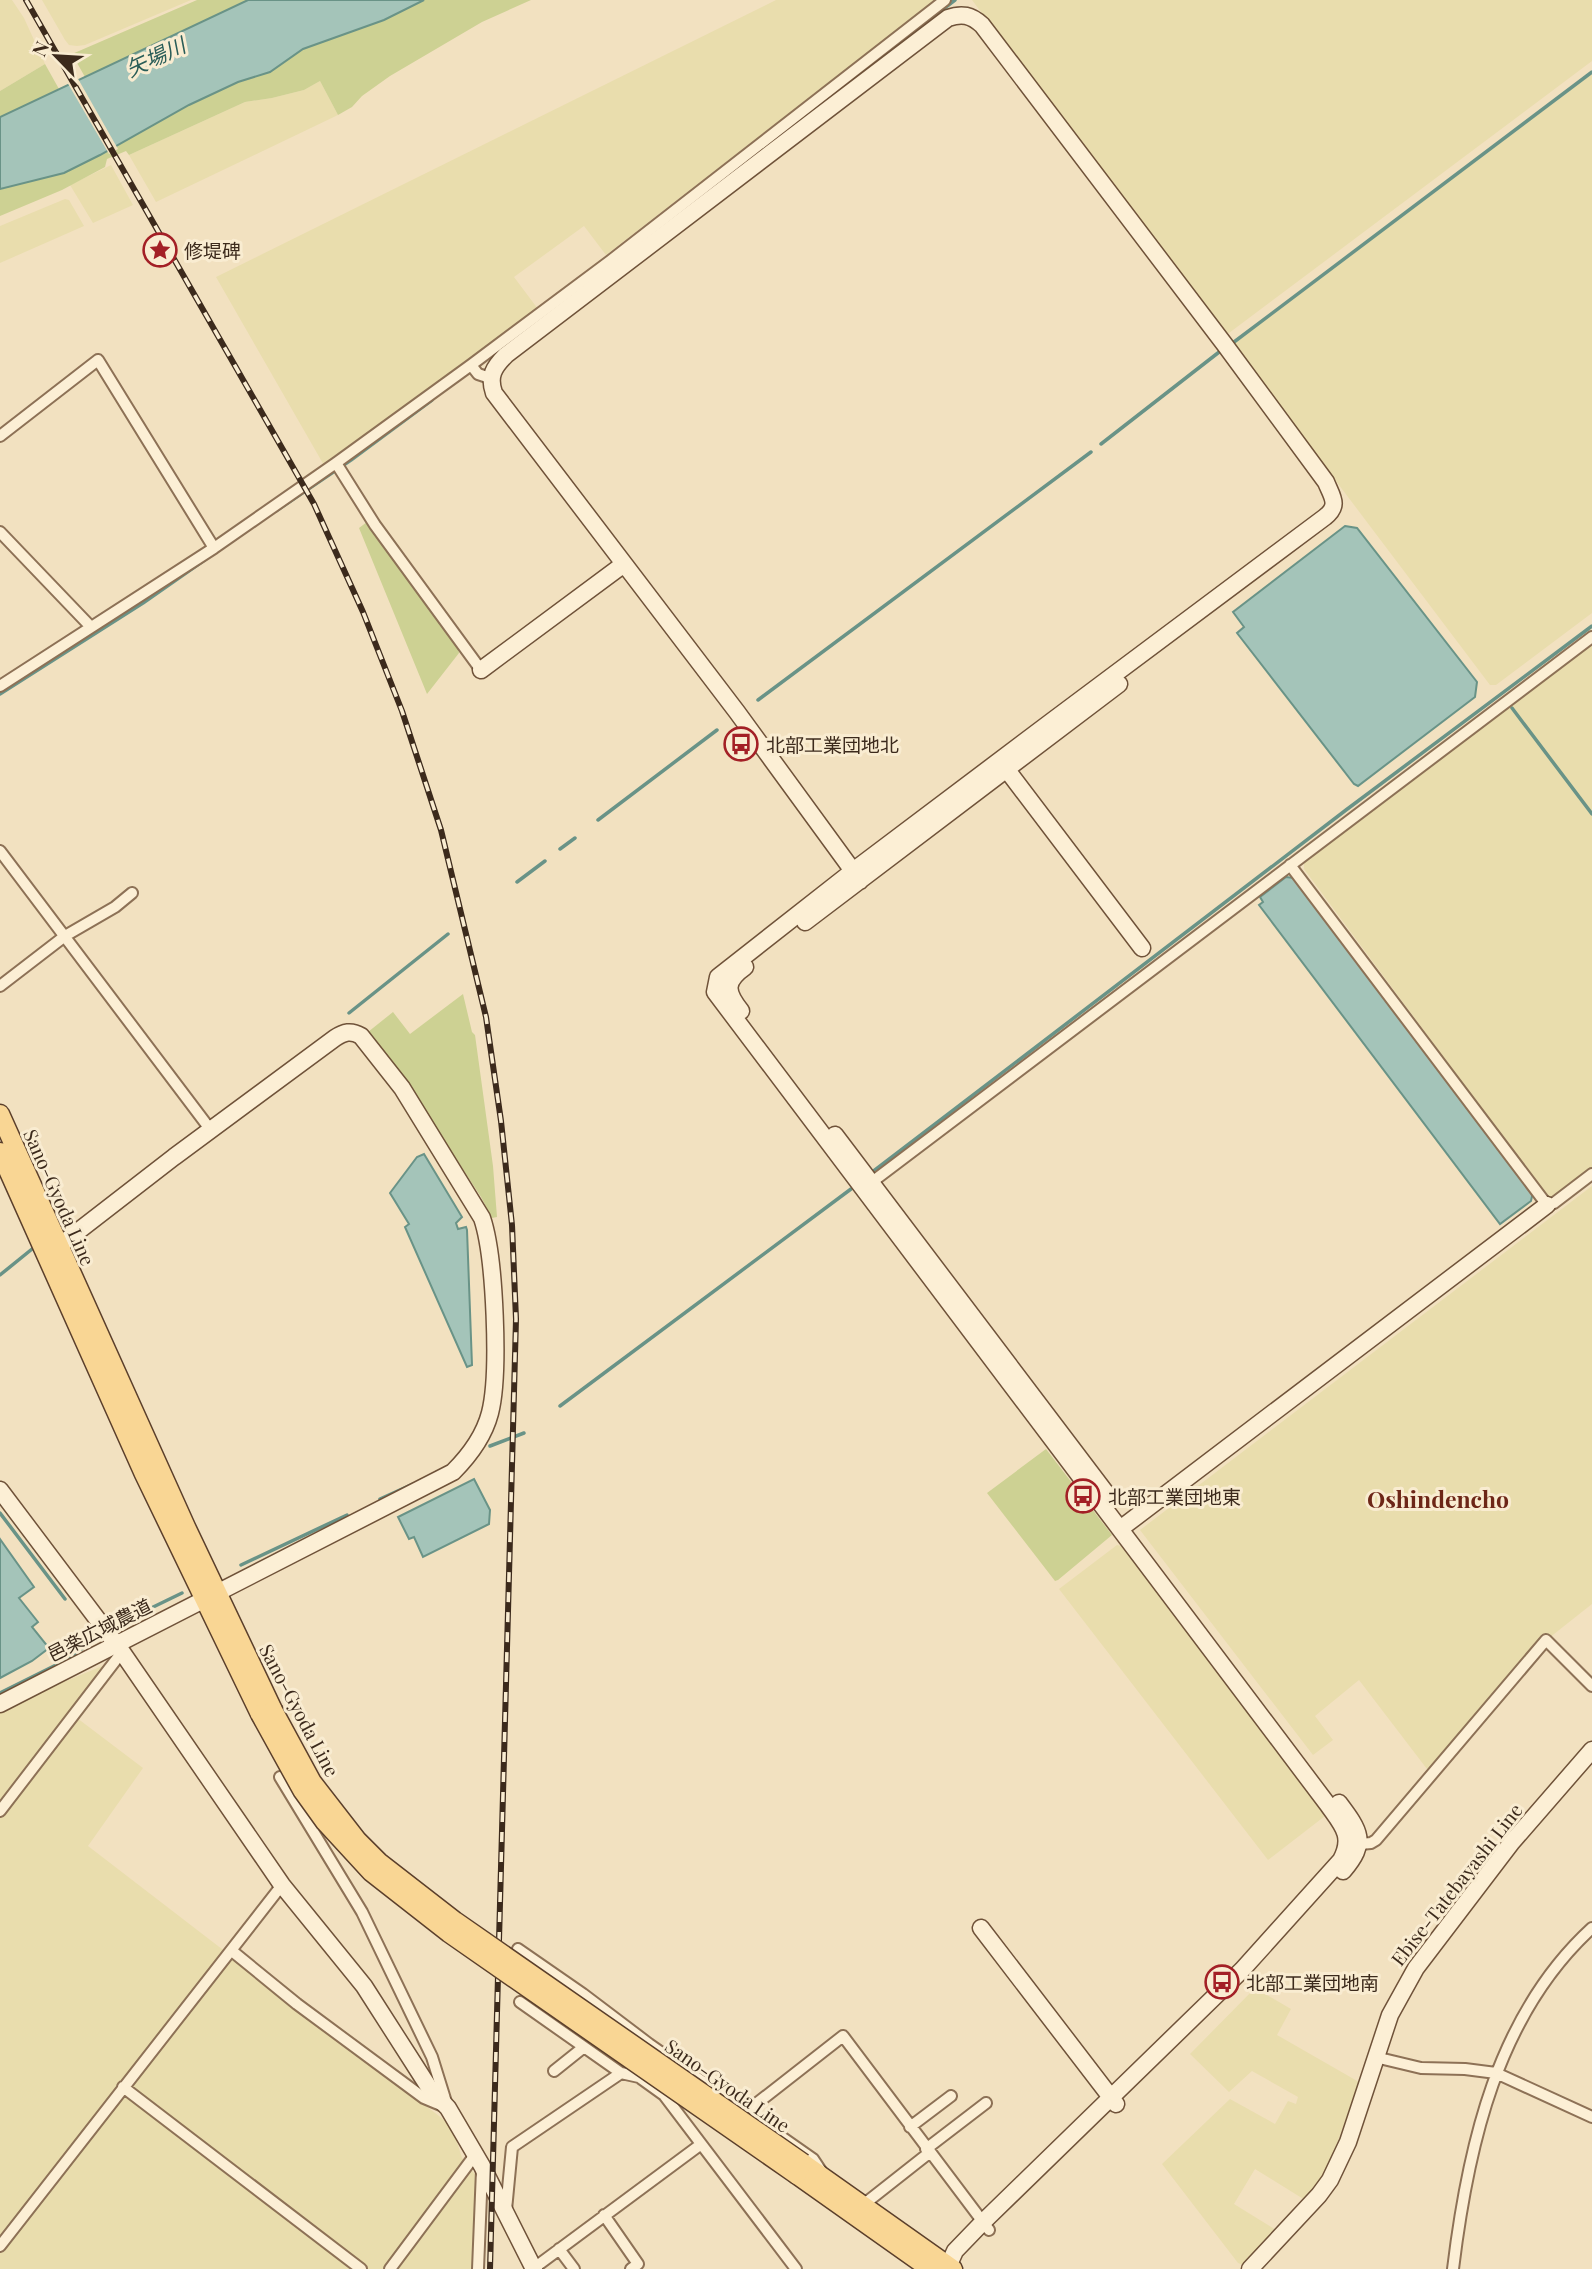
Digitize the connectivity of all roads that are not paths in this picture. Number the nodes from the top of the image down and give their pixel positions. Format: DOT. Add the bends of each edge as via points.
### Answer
graph roads {
  1 [pos="945,0"];
  2 [pos="471,365"];
  3 [pos="490,378"];
  4 [pos="0,436"];
  5 [pos="336,463"];
  6 [pos="0,532"];
  7 [pos="214,548"];
  8 [pos="624,564"];
  9 [pos="91,628"];
  10 [pos="1592,637"];
  11 [pos="481,670"];
  12 [pos="0,686"];
  13 [pos="1004,765"];
  14 [pos="0,850"];
  15 [pos="1290,865"];
  16 [pos="856,876"];
  17 [pos="132,893"];
  18 [pos="65,936"];
  19 [pos="1142,948"];
  20 [pos="0,986"];
  21 [pos="0,1114"];
  22 [pos="210,1129"];
  23 [pos="0,1152"];
  24 [pos="1592,1174"];
  25 [pos="867,1186"];
  26 [pos="1547,1205"];
  27 [pos="59,1246"];
  28 [pos="0,1490"];
  29 [pos="1124,1526"];
  30 [pos="211,1595"];
  31 [pos="119,1648"];
  32 [pos="1592,1686"];
  33 [pos="0,1704"];
  34 [pos="1592,1750"];
  35 [pos="281,1777"];
  36 [pos="0,1811"];
  37 [pos="1360,1844"];
  38 [pos="282,1885"];
  39 [pos="981,1928"];
  40 [pos="1592,1928"];
  41 [pos="518,1949"];
  42 [pos="232,1951"];
  43 [pos="520,2002"];
  44 [pos="584,2047"];
  45 [pos="1376,2057"];
  46 [pos="554,2071"];
  47 [pos="621,2073"];
  48 [pos="1496,2073"];
  49 [pos="123,2087"];
  50 [pos="951,2096"];
  51 [pos="1114,2102"];
  52 [pos="986,2103"];
  53 [pos="447,2108"];
  54 [pos="747,2111"];
  55 [pos="1592,2117"];
  56 [pos="910,2127"];
  57 [pos="699,2145"];
  58 [pos="928,2151"];
  59 [pos="479,2160"];
  60 [pos="800,2169"];
  61 [pos="829,2181"];
  62 [pos="863,2205"];
  63 [pos="506,2211"];
  64 [pos="604,2215"];
  65 [pos="986,2226"];
  66 [pos="0,2246"];
  67 [pos="559,2249"];
  68 [pos="950,2268"];
  69 [pos="361,2269"];
  70 [pos="390,2269"];
  71 [pos="478,2269"];
  72 [pos="534,2269"];
  73 [pos="573,2269"];
  74 [pos="631,2269"];
  75 [pos="796,2269"];
  76 [pos="930,2269"];
  77 [pos="1250,2269"];
  78 [pos="1453,2269"];
  1 -- 2 [label="street"];
  2 -- 3 [label="street"];
  2 -- 5 [label="street"];
  3 -- 8 [label="street" via="494,393"];
  3 -- 13 [label="street" via="506,355 948,18 974,18 1225,345 1326,482 1335,501 1330,513"];
  4 -- 7 [label="street" via="98,360"];
  5 -- 7 [label="street"];
  5 -- 11 [label="street" via="375,526"];
  6 -- 9 [label="street"];
  7 -- 9 [label="street"];
  8 -- 11 [label="street"];
  8 -- 16 [label="street"];
  9 -- 12 [label="street"];
  10 -- 15 [label="street"];
  13 -- 16 [label="street"];
  13 -- 19 [label="street"];
  14 -- 18 [label="street"];
  15 -- 25 [label="street"];
  15 -- 26 [label="street"];
  16 -- 25 [label="street" via="722,972 715,992"];
  17 -- 18 [label="street"];
  18 -- 20 [label="street"];
  18 -- 22 [label="street"];
  21 -- 27 [label="main road, Sano-Gyoda Line"];
  22 -- 27 [label="street, 邑楽広域農道"];
  22 -- 30 [label="street, 邑楽広域農道" via="343,1033 361,1036 402,1088 482,1218 493,1303 494,1359 489,1415 468,1457 453,1472"];
  23 -- 30 [label="main road, Sano-Gyoda Line" via="144,1475"];
  24 -- 26 [label="street"];
  25 -- 29 [label="street"];
  26 -- 29 [label="street"];
  27 -- 30 [label="main road, Sano-Gyoda Line" via="186,1527"];
  28 -- 31 [label="street"];
  29 -- 37 [label="street" via="1352,1821"];
  29 -- 51 [label="street" via="1328,1805 1348,1842 1341,1860 1242,1970"];
  30 -- 31 [label="street, 邑楽広域農道"];
  30 -- 60 [label="main road, Sano-Gyoda Line, bridge" via="302,1790 371,1872 449,1933"];
  31 -- 33 [label="street, 邑楽広域農道"];
  31 -- 36 [label="street"];
  31 -- 38 [label="street"];
  32 -- 37 [label="street" via="1546,1640 1376,1840"];
  34 -- 45 [label="street, Ebise-Tatebayashi Line" via="1512,1842 1416,1968 1390,2015"];
  35 -- 53 [label="street" via="362,1912 432,2057"];
  37 -- 51 [label="street" via="1352,1860 1249,1977"];
  38 -- 42 [label="street"];
  38 -- 53 [label="street" via="364,1986"];
  39 -- 51 [label="street"];
  40 -- 48 [label="street" via="1546,1979"];
  41 -- 54 [label="street"];
  42 -- 49 [label="street"];
  42 -- 53 [label="street" via="424,2098"];
  43 -- 44 [label="street"];
  44 -- 46 [label="street"];
  44 -- 47 [label="street"];
  45 -- 48 [label="street" via="1421,2068"];
  45 -- 77 [label="street, Ebise-Tatebayashi Line" via="1348,2142 1330,2180"];
  47 -- 57 [label="street" via="639,2077 664,2095"];
  47 -- 63 [label="street" via="512,2147"];
  48 -- 55 [label="street"];
  48 -- 78 [label="street" via="1469,2168"];
  49 -- 66 [label="street"];
  49 -- 69 [label="street"];
  50 -- 56 [label="street"];
  51 -- 65 [label="street"];
  52 -- 58 [label="street"];
  53 -- 59 [label="street"];
  54 -- 56 [label="street" via="843,2036"];
  54 -- 61 [label="street" via="813,2159"];
  56 -- 58 [label="street"];
  57 -- 64 [label="street"];
  57 -- 75 [label="street"];
  58 -- 62 [label="street"];
  58 -- 65 [label="street"];
  59 -- 63 [label="street"];
  59 -- 70 [label="street"];
  59 -- 71 [label="street"];
  60 -- 61 [label="main road, Sano-Gyoda Line"];
  60 -- 76 [label="main road, Sano-Gyoda Line"];
  61 -- 62 [label="main road, Sano-Gyoda Line"];
  62 -- 68 [label="main road, Sano-Gyoda Line"];
  63 -- 72 [label="street"];
  64 -- 67 [label="street"];
  64 -- 74 [label="street" via="638,2263"];
  65 -- 68 [label="street"];
  67 -- 72 [label="street"];
  67 -- 73 [label="street"];
}
